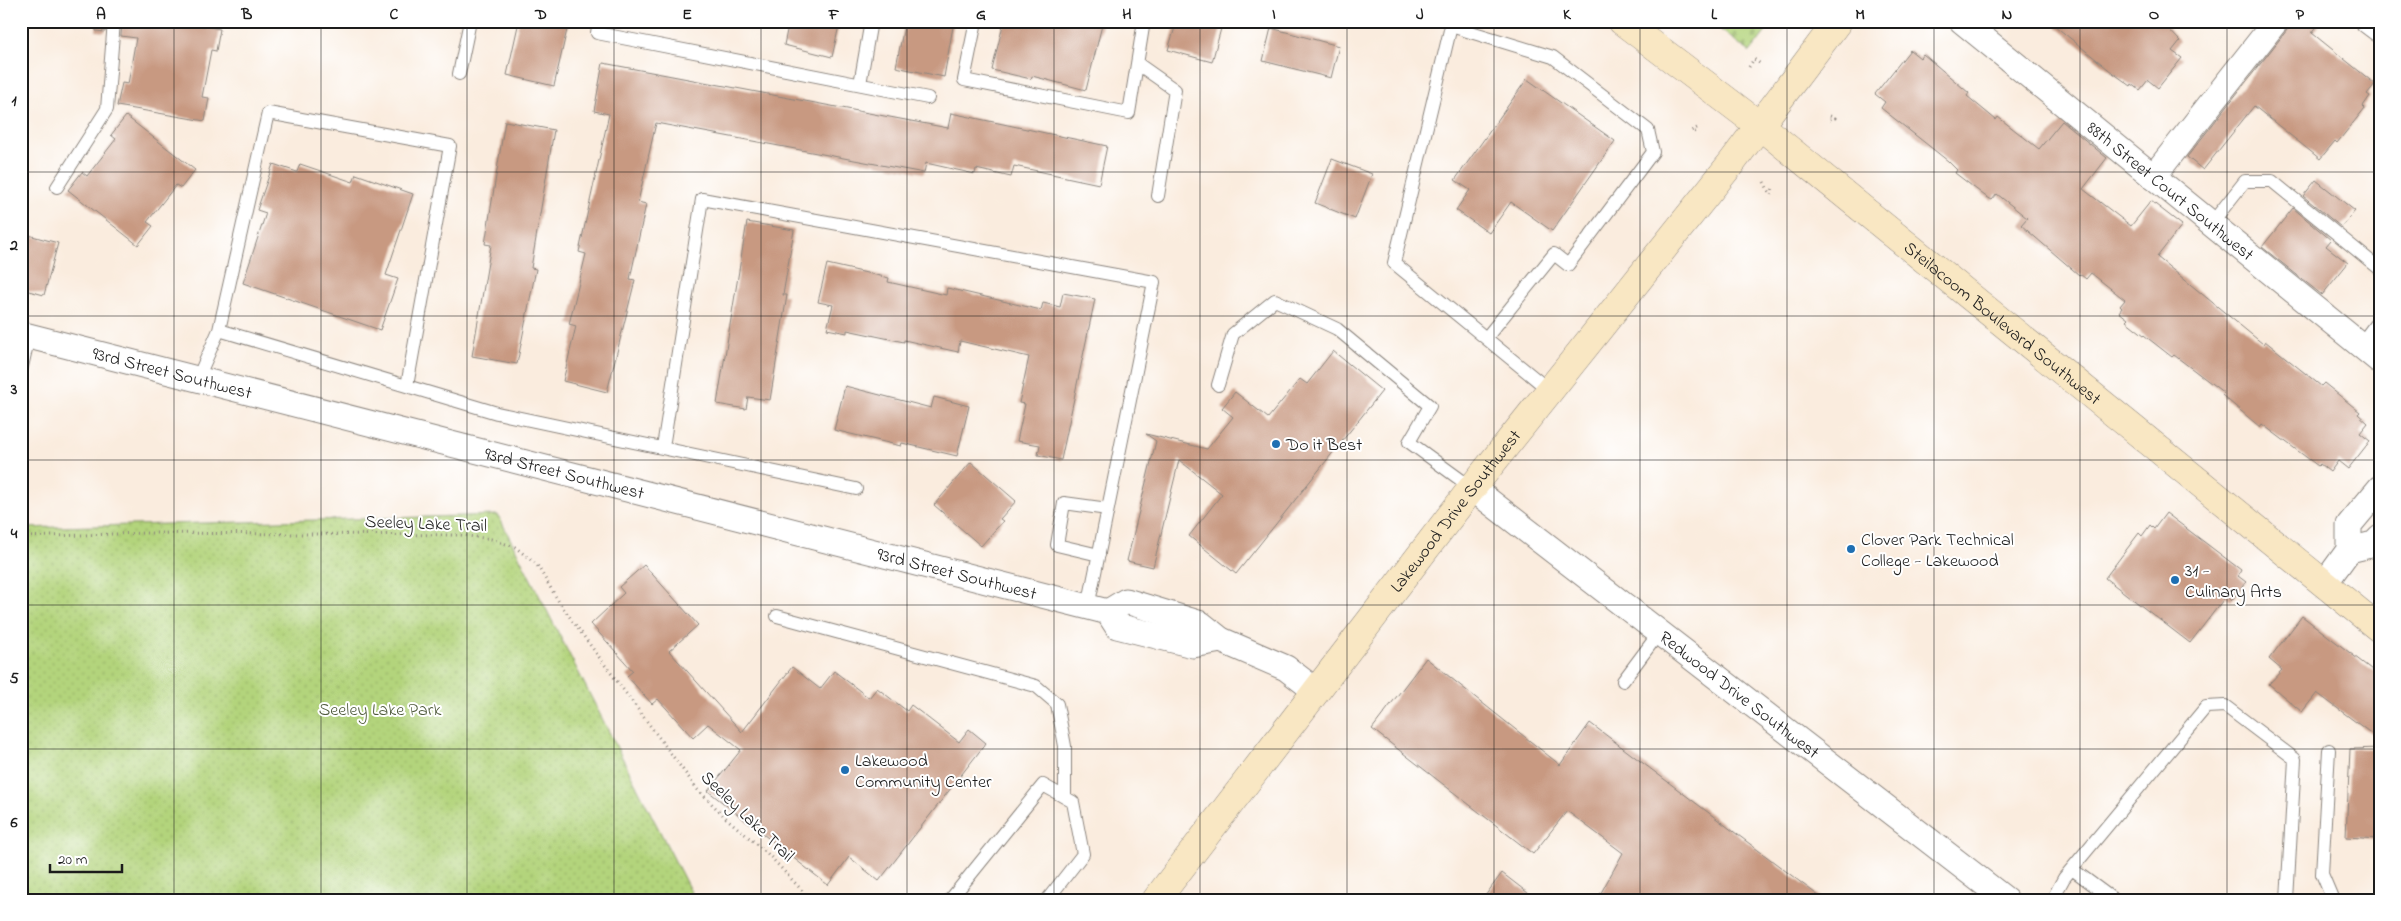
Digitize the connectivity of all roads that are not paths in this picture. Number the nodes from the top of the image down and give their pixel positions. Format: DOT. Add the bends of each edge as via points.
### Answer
graph roads {
  1 [pos="114,21"];
  2 [pos="470,21"];
  3 [pos="599,21"];
  4 [pos="872,21"];
  5 [pos="976,21"];
  6 [pos="1144,21"];
  7 [pos="1622,21"];
  8 [pos="1838,21"];
  9 [pos="1962,21"];
  10 [pos="2276,21"];
  11 [pos="2368,21"];
  12 [pos="2380,30"];
  13 [pos="1138,64"];
  14 [pos="459,74"];
  15 [pos="860,84"];
  16 [pos="928,98"];
  17 [pos="1759,125"];
  18 [pos="2153,177"];
  19 [pos="57,187"];
  20 [pos="1158,196"];
  21 [pos="2211,224"];
  22 [pos="2380,269"];
  23 [pos="2380,318"];
  24 [pos="219,330"];
  25 [pos="25,335"];
  26 [pos="1486,338"];
  27 [pos="2360,346"];
  28 [pos="2380,361"];
  29 [pos="21,371"];
  30 [pos="197,380"];
  31 [pos="1218,385"];
  32 [pos="407,386"];
  33 [pos="1549,390"];
  34 [pos="663,447"];
  35 [pos="1472,488"];
  36 [pos="2380,488"];
  37 [pos="856,489"];
  38 [pos="1108,509"];
  39 [pos="2380,538"];
  40 [pos="2348,550"];
  41 [pos="1099,554"];
  42 [pos="2325,584"];
  43 [pos="1098,609"];
  44 [pos="777,616"];
  45 [pos="2380,629"];
  46 [pos="1659,633"];
  47 [pos="1623,681"];
  48 [pos="1316,691"];
  49 [pos="2329,750"];
  50 [pos="1065,797"];
  51 [pos="2072,869"];
  52 [pos="950,900"];
  53 [pos="1048,900"];
  54 [pos="1156,900"];
  55 [pos="2006,900"];
  56 [pos="2052,900"];
  57 [pos="2114,900"];
  58 [pos="2287,900"];
  59 [pos="2333,900"];
  1 -- 19 [label="lane" via="107,109"];
  2 -- 14 [label="lane"];
  3 -- 15 [label="lane" via="597,33"];
  4 -- 15 [label="lane"];
  5 -- 13 [label="lane" via="964,80 1129,113"];
  6 -- 13 [label="lane"];
  7 -- 17 [label="main road, Steilacoom Boulevard Southwest"];
  8 -- 17 [label="main road, Lakewood Drive Southwest"];
  9 -- 18 [label="street, 88th Street Court Southwest"];
  10 -- 18 [label="street"];
  11 -- 12 [label="street"];
  13 -- 20 [label="lane" via="1175,90"];
  15 -- 16 [label="lane"];
  17 -- 33 [label="main road, Lakewood Drive Southwest"];
  17 -- 42 [label="main road, Steilacoom Boulevard Southwest"];
  18 -- 21 [label="street, 88th Street Court Southwest"];
  21 -- 22 [label="lane" via="2245,181 2272,181"];
  21 -- 27 [label="street, 88th Street Court Southwest"];
  23 -- 27 [label="lane"];
  24 -- 30 [label="lane"];
  24 -- 32 [label="lane"];
  24 -- 32 [label="lane" via="268,113 450,146"];
  25 -- 29 [label="lane"];
  25 -- 30 [label="street, 93rd Street Southwest"];
  26 -- 26 [label="lane" via="1394,263 1451,26 1553,57 1648,130 1653,152 1568,265 1554,254"];
  26 -- 33 [label="lane"];
  27 -- 28 [label="street, 88th Street Court Southwest"];
  30 -- 43 [label="street, 93rd Street Southwest"];
  31 -- 35 [label="lane" via="1233,334 1275,300 1337,329 1430,406 1409,442"];
  32 -- 34 [label="lane" via="497,413"];
  33 -- 35 [label="main road, Lakewood Drive Southwest"];
  34 -- 37 [label="lane"];
  34 -- 38 [label="lane" via="702,199 1154,282"];
  35 -- 46 [label="street, Redwood Drive Southwest"];
  35 -- 48 [label="main road, Lakewood Drive Southwest"];
  36 -- 40 [label="street" via="2349,525"];
  38 -- 41 [label="lane"];
  38 -- 41 [label="lane" via="1064,502 1057,545"];
  39 -- 40 [label="street" via="2374,544"];
  40 -- 42 [label="street"];
  41 -- 43 [label="lane"];
  42 -- 45 [label="main road, Steilacoom Boulevard Southwest"];
  43 -- 48 [label="street" via="1126,601 1201,624 1221,640 1286,668"];
  44 -- 50 [label="lane" via="1036,686 1057,704 1065,746"];
  46 -- 47 [label="lane"];
  46 -- 55 [label="street, Redwood Drive Southwest"];
  48 -- 54 [label="main road, Lakewood Drive Southwest"];
  49 -- 59 [label="lane" via="2322,874"];
  50 -- 52 [label="lane" via="1043,785"];
  50 -- 53 [label="lane" via="1073,802 1083,854"];
  51 -- 56 [label="lane"];
  51 -- 57 [label="lane"];
  51 -- 58 [label="lane" via="2206,707 2225,706 2295,759"];
}
